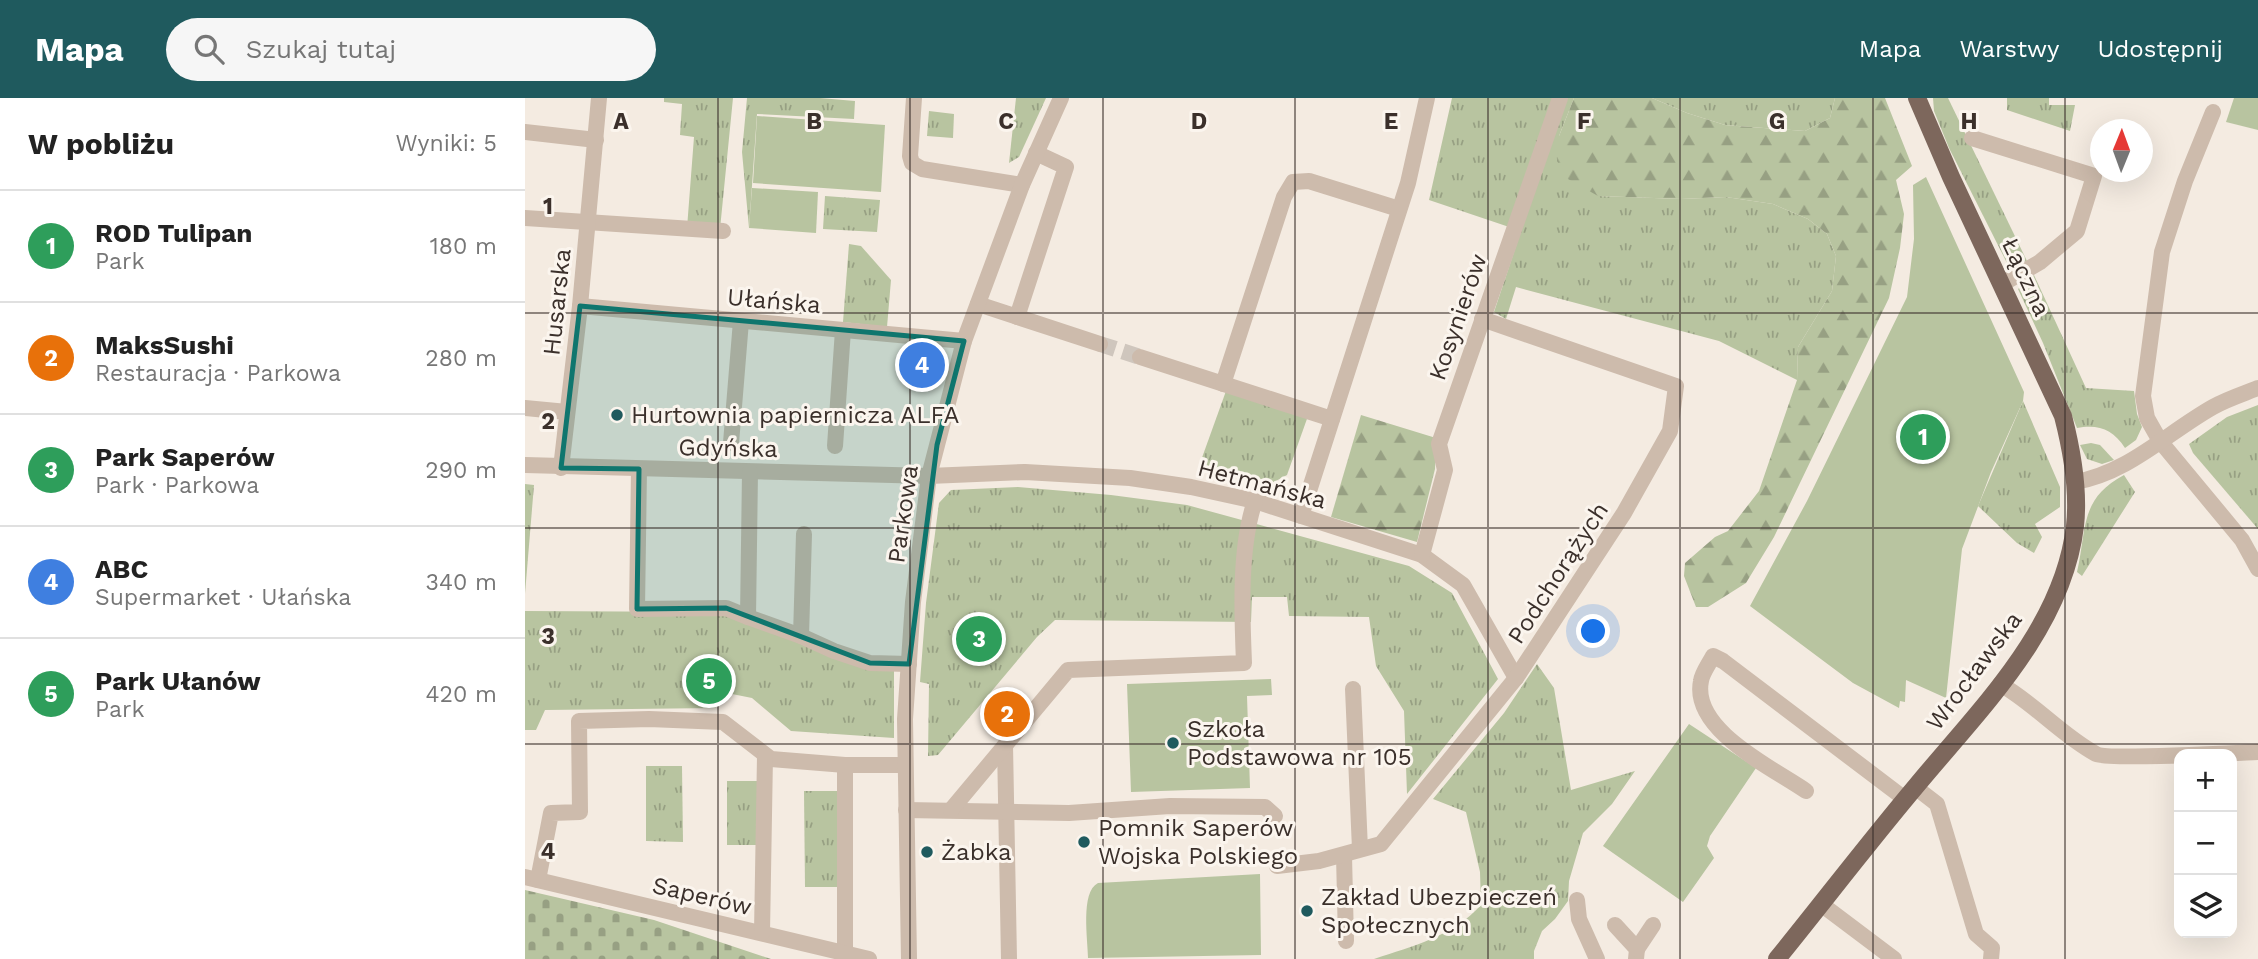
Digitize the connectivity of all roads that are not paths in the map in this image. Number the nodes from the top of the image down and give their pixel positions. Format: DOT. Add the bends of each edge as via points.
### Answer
graph roads {
  1 [pos="599,98"];
  2 [pos="908,98"];
  3 [pos="914,98"];
  4 [pos="1061,98"];
  5 [pos="1427,98"];
  6 [pos="1560,98"];
  7 [pos="1917,98"];
  8 [pos="2213,112"];
  9 [pos="525,132"];
  10 [pos="1972,138"];
  11 [pos="596,140"];
  12 [pos="1036,153"];
  13 [pos="1022,185"];
  14 [pos="1399,209"];
  15 [pos="525,218"];
  16 [pos="588,224"];
  17 [pos="723,232"];
  18 [pos="2002,284"];
  19 [pos="978,304"];
  20 [pos="580,306"];
  21 [pos="1017,317"];
  22 [pos="1482,319"];
  23 [pos="741,321"];
  24 [pos="843,330"];
  25 [pos="964,341"];
  26 [pos="1100,344"];
  27 [pos="1140,357"];
  28 [pos="1223,384"];
  29 [pos="2258,388"];
  30 [pos="525,408"];
  31 [pos="567,412"];
  32 [pos="1332,419"];
  33 [pos="2160,442"];
  34 [pos="731,443"];
  35 [pos="835,446"];
  36 [pos="525,465"];
  37 [pos="561,468"];
  38 [pos="639,469"];
  39 [pos="750,471"];
  40 [pos="929,476"];
  41 [pos="2075,482"];
  42 [pos="1255,501"];
  43 [pos="1301,516"];
  44 [pos="804,534"];
  45 [pos="1422,555"];
  46 [pos="2258,569"];
  47 [pos="748,617"];
  48 [pos="801,636"];
  49 [pos="909,664"];
  50 [pos="1516,678"];
  51 [pos="2000,684"];
  52 [pos="1353,689"];
  53 [pos="1005,745"];
  54 [pos="2258,752"];
  55 [pos="765,756"];
  56 [pos="845,765"];
  57 [pos="905,765"];
  58 [pos="1806,790"];
  59 [pos="1910,793"];
  60 [pos="906,810"];
  61 [pos="951,810"];
  62 [pos="1006,810"];
  63 [pos="1275,816"];
  64 [pos="1360,849"];
  65 [pos="1344,855"];
  66 [pos="1277,866"];
  67 [pos="532,878"];
  68 [pos="1577,900"];
  69 [pos="1821,904"];
  70 [pos="1615,925"];
  71 [pos="1653,925"];
  72 [pos="762,933"];
  73 [pos="1346,941"];
  74 [pos="845,953"];
  75 [pos="1636,954"];
  76 [pos="869,959"];
  77 [pos="909,959"];
  78 [pos="1009,959"];
  79 [pos="1597,959"];
  80 [pos="1777,959"];
  81 [pos="1894,959"];
  82 [pos="1991,959"];
  1 -- 11 [label="street, Husarska"];
  2 -- 3 [label="street"];
  3 -- 13 [label="street" via="912,163 922,169"];
  4 -- 12 [label="street, Parkowa"];
  5 -- 14 [label="street"];
  6 -- 22 [label="street, Kosynierów"];
  7 -- 18 [label="main road, Łączna"];
  8 -- 33 [label="street" via="2162,252 2143,396 2147,418"];
  9 -- 11 [label="street"];
  10 -- 18 [label="street" via="2094,176 2077,231"];
  11 -- 16 [label="street, Husarska"];
  12 -- 13 [label="street, Parkowa"];
  12 -- 21 [label="street" via="1066,166"];
  13 -- 19 [label="street, Parkowa"];
  14 -- 28 [label="street" via="1309,181 1293,183 1284,197"];
  14 -- 32 [label="street"];
  15 -- 16 [label="street"];
  16 -- 17 [label="street"];
  16 -- 20 [label="street, Husarska"];
  18 -- 41 [label="main road, Łączna" via="2063,416"];
  19 -- 21 [label="street"];
  19 -- 25 [label="street, Parkowa"];
  20 -- 23 [label="street, Ułańska"];
  20 -- 31 [label="street, Husarska"];
  21 -- 26 [label="street"];
  22 -- 45 [label="street, Kosynierów" via="1439,444 1445,470"];
  22 -- 50 [label="street, Podchorążych" via="1676,386 1670,431 1624,513"];
  23 -- 24 [label="street, Ułańska"];
  23 -- 34 [label="street"];
  24 -- 25 [label="street, Ułańska"];
  24 -- 35 [label="street"];
  25 -- 40 [label="street, Parkowa"];
  27 -- 28 [label="street"];
  28 -- 32 [label="street"];
  29 -- 33 [label="street" via="2214,406"];
  30 -- 31 [label="street"];
  31 -- 37 [label="street, Husarska"];
  32 -- 43 [label="street"];
  33 -- 41 [label="street" via="2097,478"];
  33 -- 46 [label="street" via="2242,540"];
  36 -- 37 [label="street, Gdyńska"];
  37 -- 38 [label="street, Gdyńska"];
  38 -- 39 [label="street, Gdyńska"];
  38 -- 47 [label="street" via="638,609 726,608"];
  39 -- 40 [label="street, Gdyńska"];
  39 -- 47 [label="street"];
  40 -- 42 [label="street, Hetmańska" via="1011,472 1130,478"];
  40 -- 49 [label="street, Parkowa"];
  41 -- 51 [label="main road, Wrocławska" via="2075,526 2051,606"];
  42 -- 43 [label="street, Hetmańska"];
  42 -- 53 [label="street" via="1244,569 1244,663 1068,670"];
  43 -- 45 [label="street, Hetmańska"];
  44 -- 48 [label="street"];
  45 -- 50 [label="street, Hetmańska" via="1463,586"];
  47 -- 48 [label="street"];
  48 -- 49 [label="street" via="870,663"];
  49 -- 57 [label="street, Parkowa"];
  50 -- 64 [label="street, Podchorążych" via="1381,844"];
  51 -- 54 [label="street" via="2099,756"];
  51 -- 59 [label="main road, Wrocławska"];
  52 -- 64 [label="street"];
  53 -- 61 [label="street"];
  53 -- 62 [label="street"];
  55 -- 56 [label="street"];
  55 -- 67 [label="street" via="723,722 579,721 579,813 551,813"];
  55 -- 72 [label="street"];
  56 -- 57 [label="street"];
  56 -- 74 [label="street"];
  57 -- 60 [label="street, Parkowa"];
  58 -- 59 [label="street" via="1717,728 1702,703 1701,680 1713,656"];
  59 -- 69 [label="main road, Wrocławska"];
  59 -- 82 [label="street" via="1937,804 1976,934 1992,948"];
  60 -- 61 [label="street"];
  60 -- 77 [label="street, Parkowa"];
  61 -- 62 [label="street"];
  62 -- 63 [label="street" via="1069,813 1170,806 1265,807"];
  62 -- 78 [label="street"];
  64 -- 65 [label="street, Podchorążych"];
  65 -- 66 [label="street, Podchorążych"];
  65 -- 73 [label="street"];
  67 -- 72 [label="street, Saperów"];
  68 -- 79 [label="street" via="1579,919"];
  69 -- 80 [label="main road, Wrocławska"];
  69 -- 81 [label="street"];
  70 -- 75 [label="street"];
  71 -- 75 [label="street"];
  72 -- 74 [label="street, Saperów"];
  74 -- 76 [label="street, Saperów"];
}
